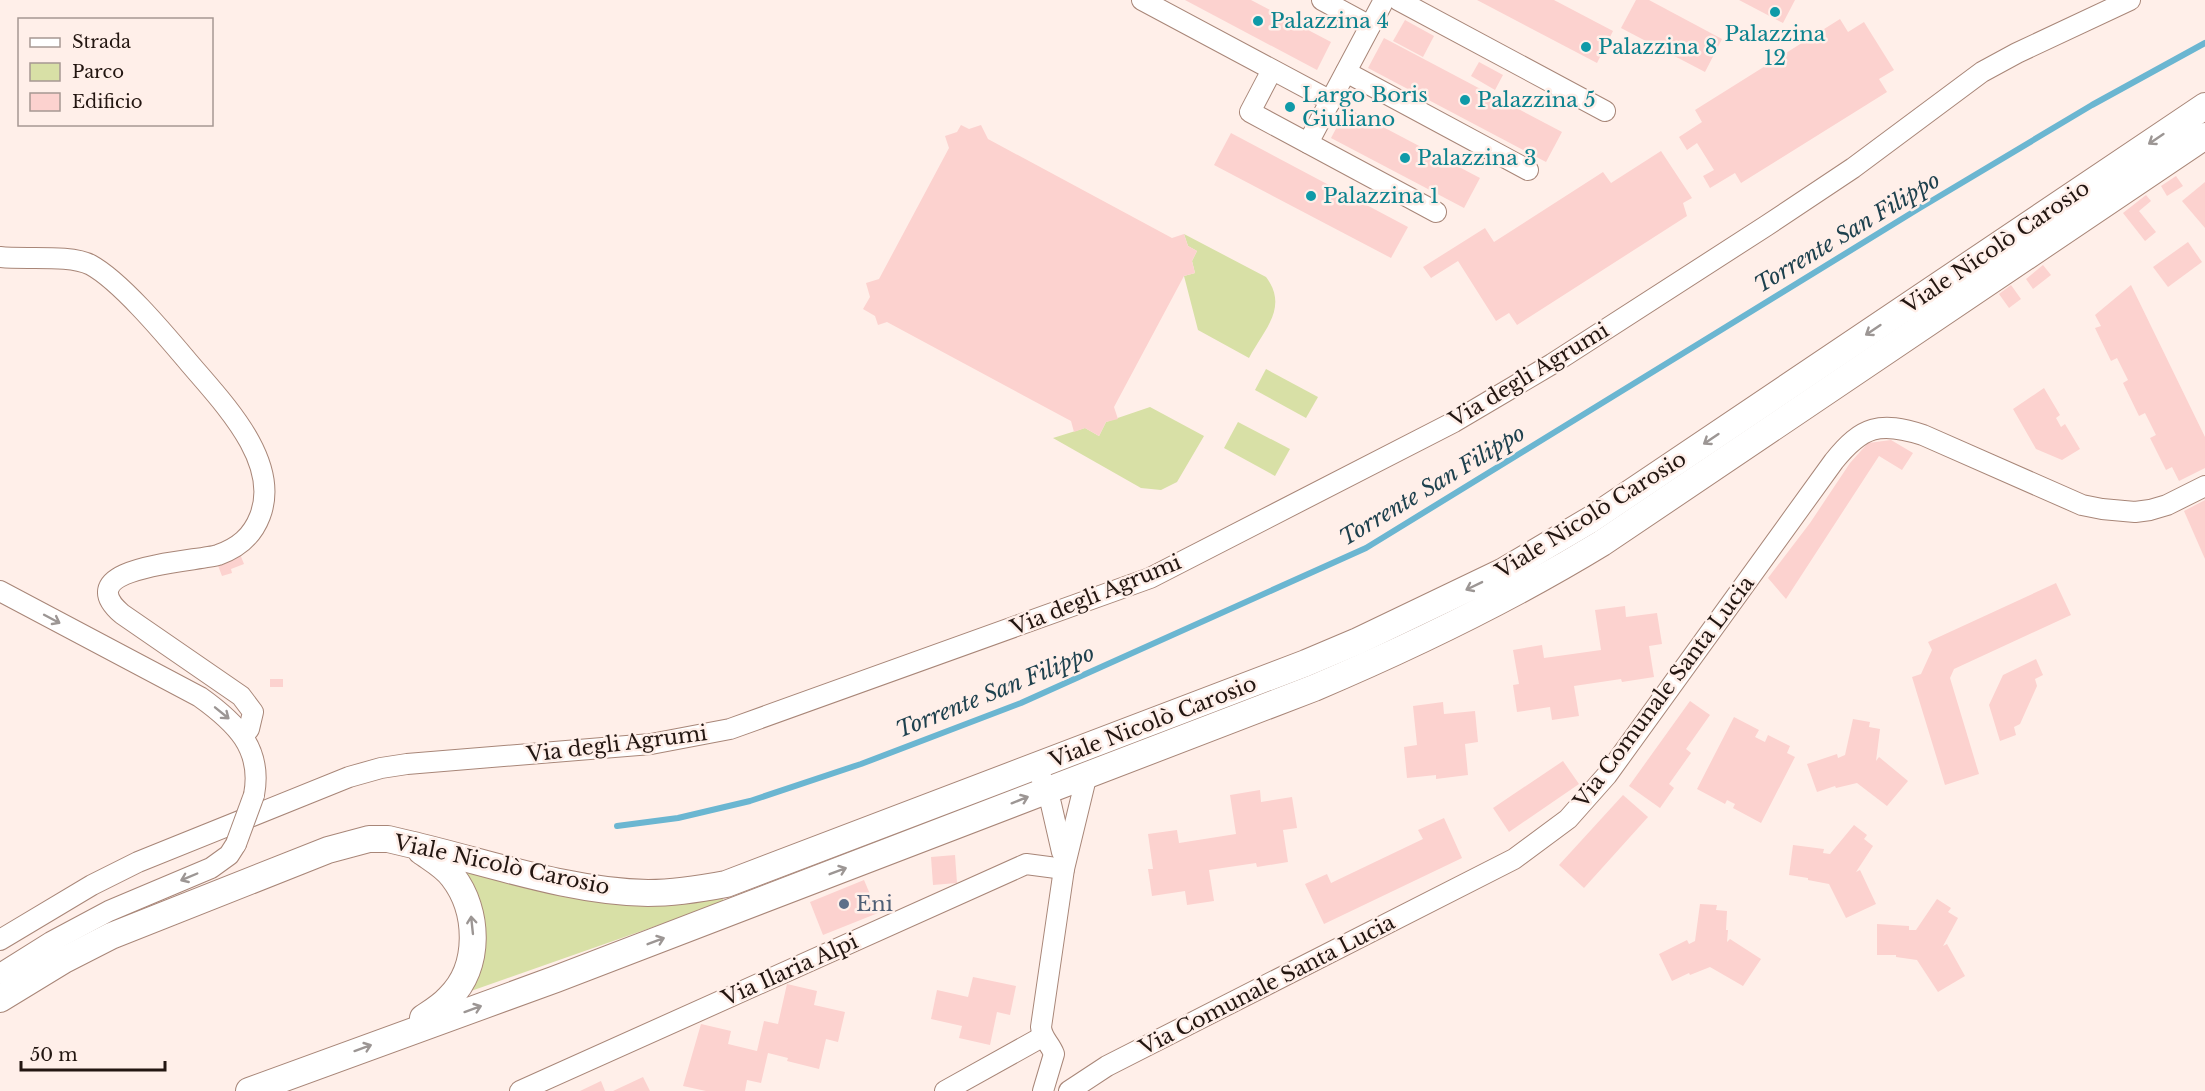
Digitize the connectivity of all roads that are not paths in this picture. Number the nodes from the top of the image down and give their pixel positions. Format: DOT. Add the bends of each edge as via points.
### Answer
graph roads {
  1 [pos="1142,0"];
  2 [pos="1322,0"];
  3 [pos="1384,0"];
  4 [pos="1398,0"];
  5 [pos="2129,0"];
  6 [pos="1370,26"];
  7 [pos="1272,70"];
  8 [pos="1346,72"];
  9 [pos="1331,101"];
  10 [pos="2205,106"];
  11 [pos="1605,111"];
  12 [pos="2205,136"];
  13 [pos="1308,143"];
  14 [pos="1528,170"];
  15 [pos="1436,212"];
  16 [pos="0,257"];
  17 [pos="2205,486"];
  18 [pos="0,591"];
  19 [pos="243,736"];
  20 [pos="1087,774"];
  21 [pos="1042,778"];
  22 [pos="410,844"];
  23 [pos="1065,863"];
  24 [pos="0,939"];
  25 [pos="0,974"];
  26 [pos="0,999"];
  27 [pos="398,1035"];
  28 [pos="1042,1037"];
  29 [pos="322,1063"];
  30 [pos="249,1091"];
  31 [pos="293,1091"];
  32 [pos="520,1091"];
  33 [pos="945,1091"];
  34 [pos="1043,1091"];
  35 [pos="1069,1091"];
  1 -- 7 [label="street"];
  2 -- 6 [label="street"];
  3 -- 6 [label="street"];
  4 -- 11 [label="street"];
  5 -- 24 [label="street, Via degli Agrumi" via="1982,72 1776,220 1464,416 1150,578 730,729 651,744 407,764 349,777 138,862"];
  6 -- 8 [label="street"];
  7 -- 9 [label="street"];
  7 -- 13 [label="street" via="1250,112"];
  8 -- 9 [label="street"];
  8 -- 14 [label="street"];
  9 -- 13 [label="street"];
  10 -- 21 [label="main road, Viale Nicolò Carosio, one-way" via="1590,520 1521,561 1358,641"];
  12 -- 20 [label="main road, Viale Nicolò Carosio" via="1551,574 1368,665"];
  13 -- 15 [label="street"];
  16 -- 19 [label="street" via="74,260 100,271 170,341 231,414 253,448 264,483 264,499 256,526 248,537 218,555 131,571 115,579 108,593 122,614 242,696 253,712"];
  17 -- 35 [label="street, Via Comunale Santa Lucia" via="2150,510 2117,511 2082,504 1904,429 1871,429 1858,435 1834,460 1606,776 1568,819 1514,859 1107,1066"];
  18 -- 19 [label="street, one-way" via="200,697 229,718"];
  19 -- 25 [label="street, one-way, bridge" via="252,755 256,782 229,855 211,868 109,911"];
  20 -- 21 [label="main road, Viale Nicolò Carosio"];
  20 -- 23 [label="street"];
  21 -- 22 [label="main road, Viale Nicolò Carosio" via="726,884 696,890 646,893 598,888"];
  21 -- 23 [label="street"];
  27 -- 21 [label="main road, Viale Nicolò Carosio, one-way" via="578,971"];
  22 -- 26 [label="main road, Viale Nicolò Carosio" via="369,839 328,850 111,936"];
  27 -- 22 [label="main road, one-way" via="450,998 461,982 472,947 473,926 463,892 441,864"];
  23 -- 28 [label="street"];
  23 -- 32 [label="street, Via Ilaria Alpi" via="1026,864"];
  29 -- 27 [label="main road, Viale Nicolò Carosio, one-way"];
  28 -- 33 [label="street"];
  28 -- 34 [label="street" via="1054,1054"];
  29 -- 30 [label="main road, Viale Nicolò Carosio"];
  29 -- 31 [label="street"];
}
